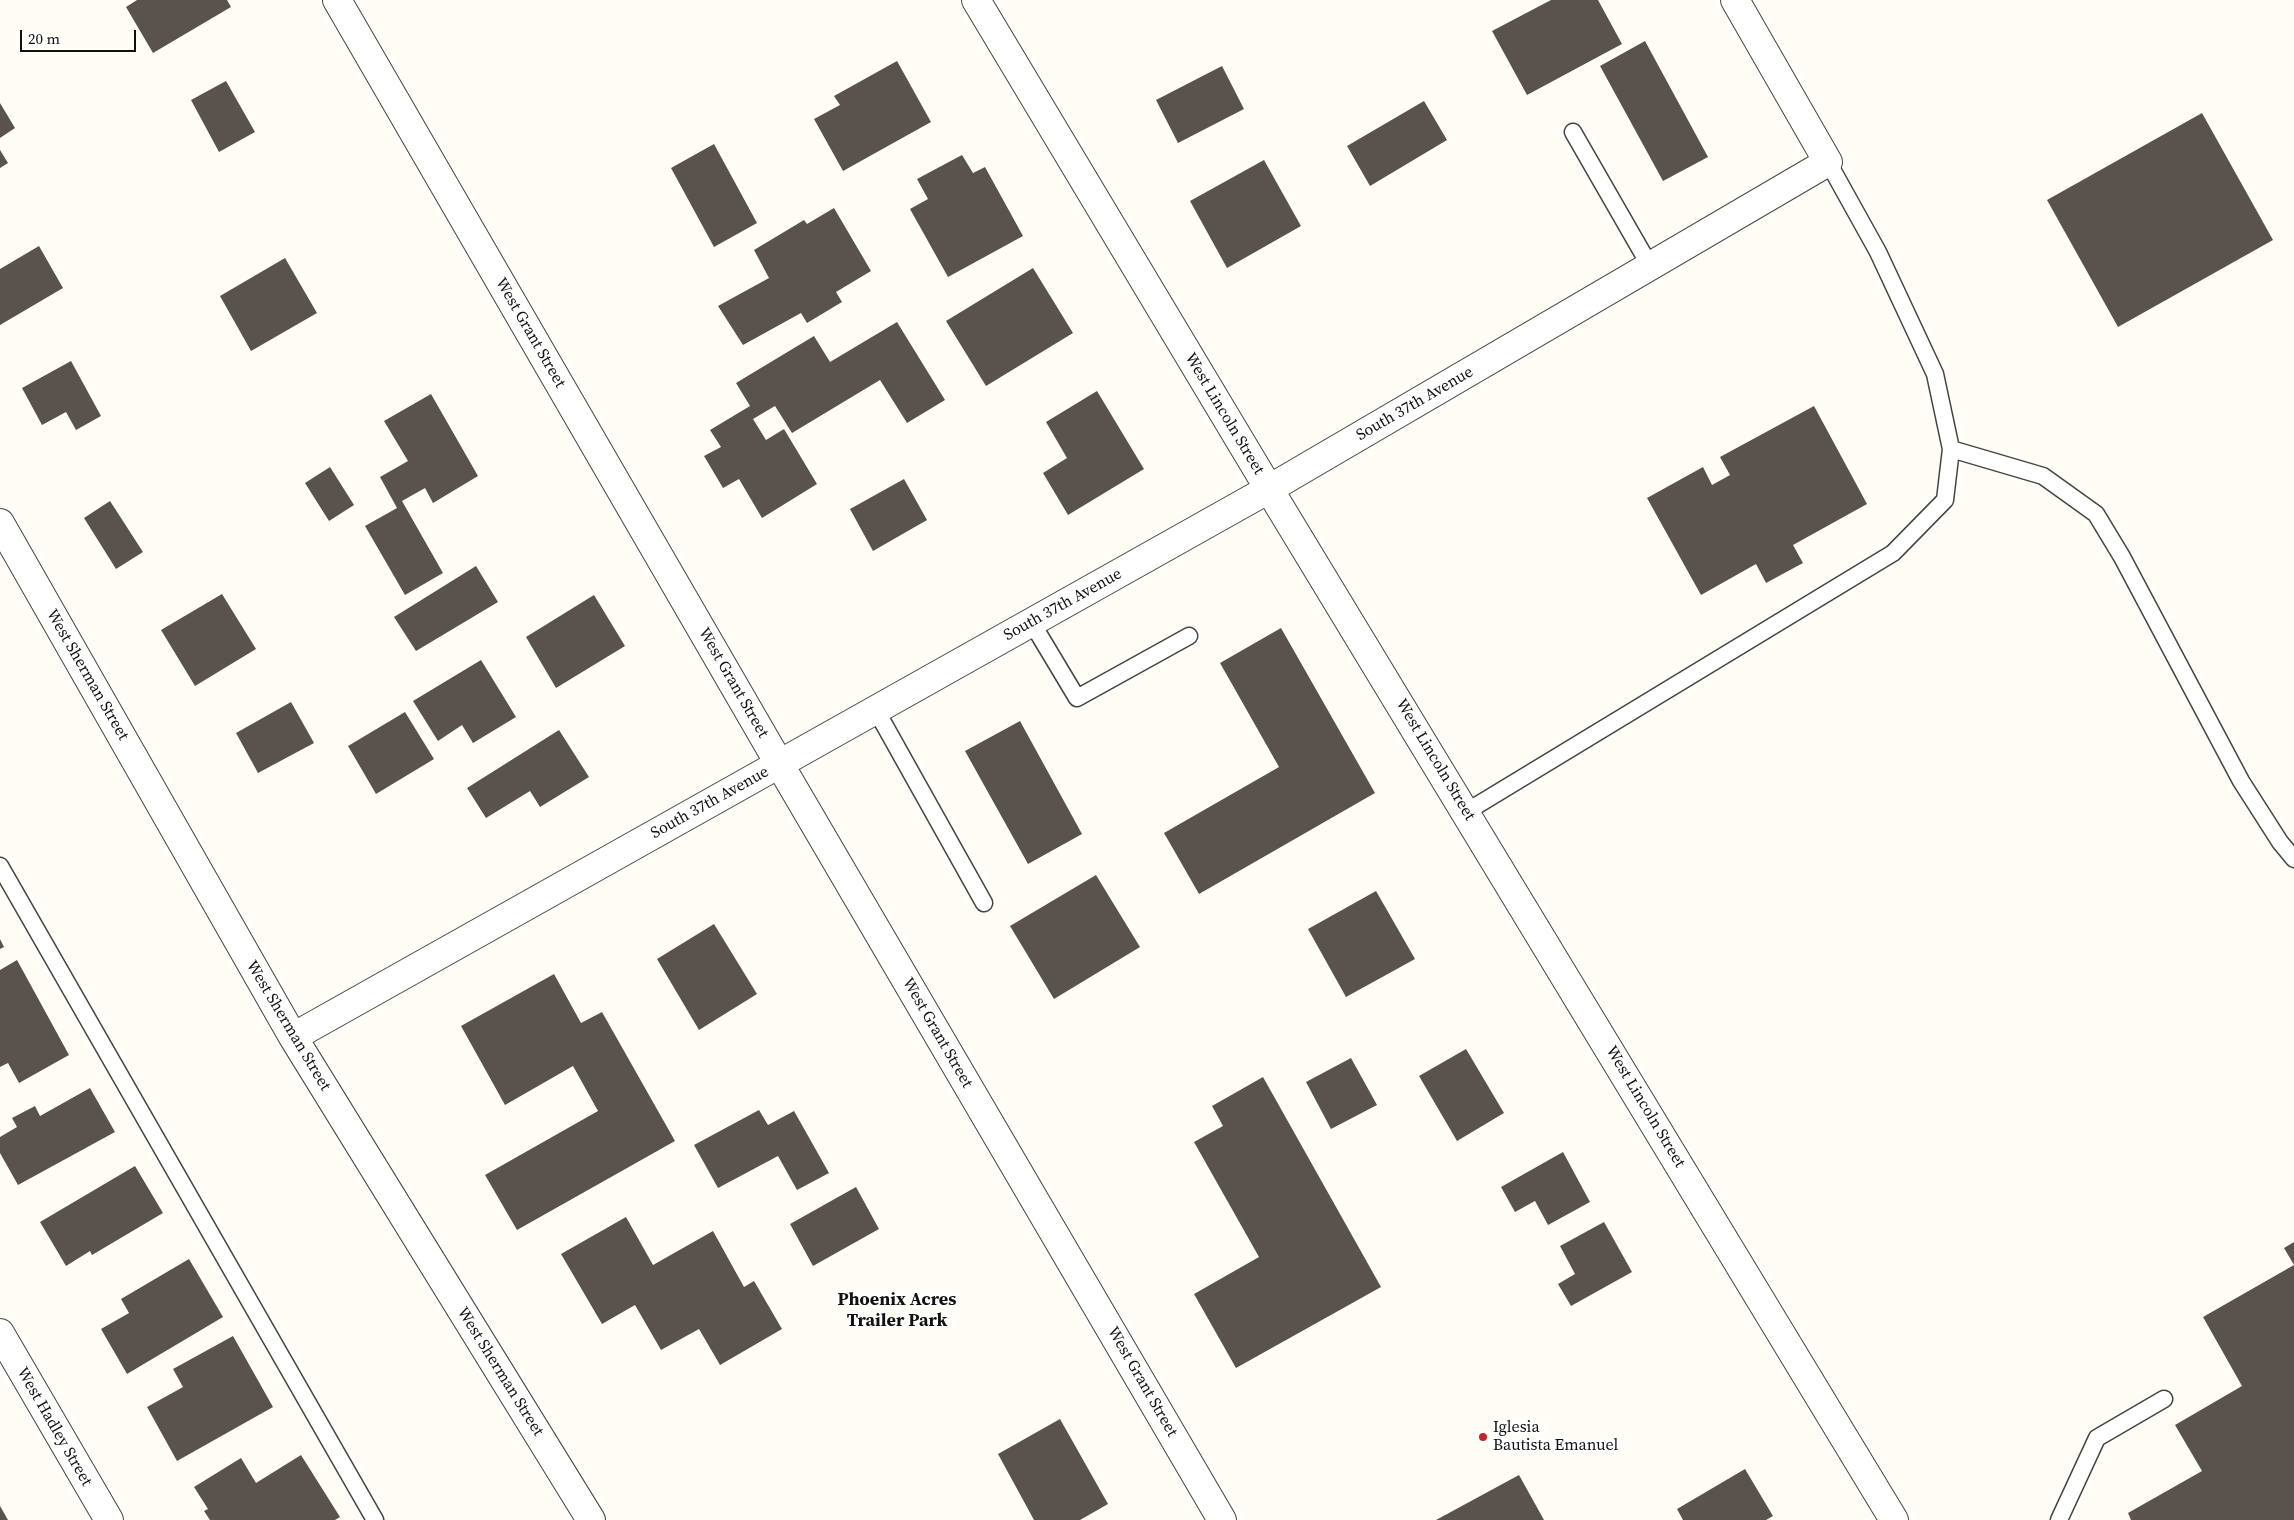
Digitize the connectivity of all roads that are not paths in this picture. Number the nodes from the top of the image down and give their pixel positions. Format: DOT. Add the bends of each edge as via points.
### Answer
graph roads {
  1 [pos="337,0"];
  2 [pos="976,0"];
  3 [pos="1735,0"];
  4 [pos="1573,132"];
  5 [pos="1828,162"];
  6 [pos="1650,266"];
  7 [pos="1951,449"];
  8 [pos="1269,489"];
  9 [pos="0,523"];
  10 [pos="1032,623"];
  11 [pos="1189,636"];
  12 [pos="876,710"];
  13 [pos="780,765"];
  14 [pos="1466,812"];
  15 [pos="2294,858"];
  16 [pos="0,866"];
  17 [pos="984,904"];
  18 [pos="293,1036"];
  19 [pos="0,1333"];
  20 [pos="2164,1399"];
  21 [pos="109,1520"];
  22 [pos="375,1520"];
  23 [pos="591,1520"];
  24 [pos="1222,1520"];
  25 [pos="1894,1520"];
  26 [pos="2059,1520"];
  1 -- 13 [label="street, West Grant Street"];
  2 -- 8 [label="street, West Lincoln Street"];
  3 -- 5 [label="street"];
  4 -- 6 [label="lane"];
  5 -- 6 [label="street, South 37th Avenue"];
  5 -- 7 [label="lane" via="1878,252 1935,374"];
  6 -- 8 [label="street, South 37th Avenue"];
  7 -- 14 [label="lane" via="1945,500 1893,553"];
  7 -- 15 [label="lane" via="2042,476 2096,514 2242,781 2280,842"];
  8 -- 10 [label="street, South 37th Avenue"];
  8 -- 14 [label="street, West Lincoln Street"];
  9 -- 18 [label="street, West Sherman Street"];
  10 -- 11 [label="lane" via="1077,698"];
  10 -- 12 [label="street, South 37th Avenue"];
  12 -- 13 [label="street, South 37th Avenue"];
  12 -- 17 [label="lane"];
  13 -- 18 [label="street, South 37th Avenue"];
  13 -- 24 [label="street, West Grant Street"];
  14 -- 25 [label="street, West Lincoln Street"];
  16 -- 22 [label="lane"];
  18 -- 23 [label="street, West Sherman Street"];
  19 -- 21 [label="street, West Hadley Street"];
  20 -- 26 [label="lane" via="2097,1438"];
}
